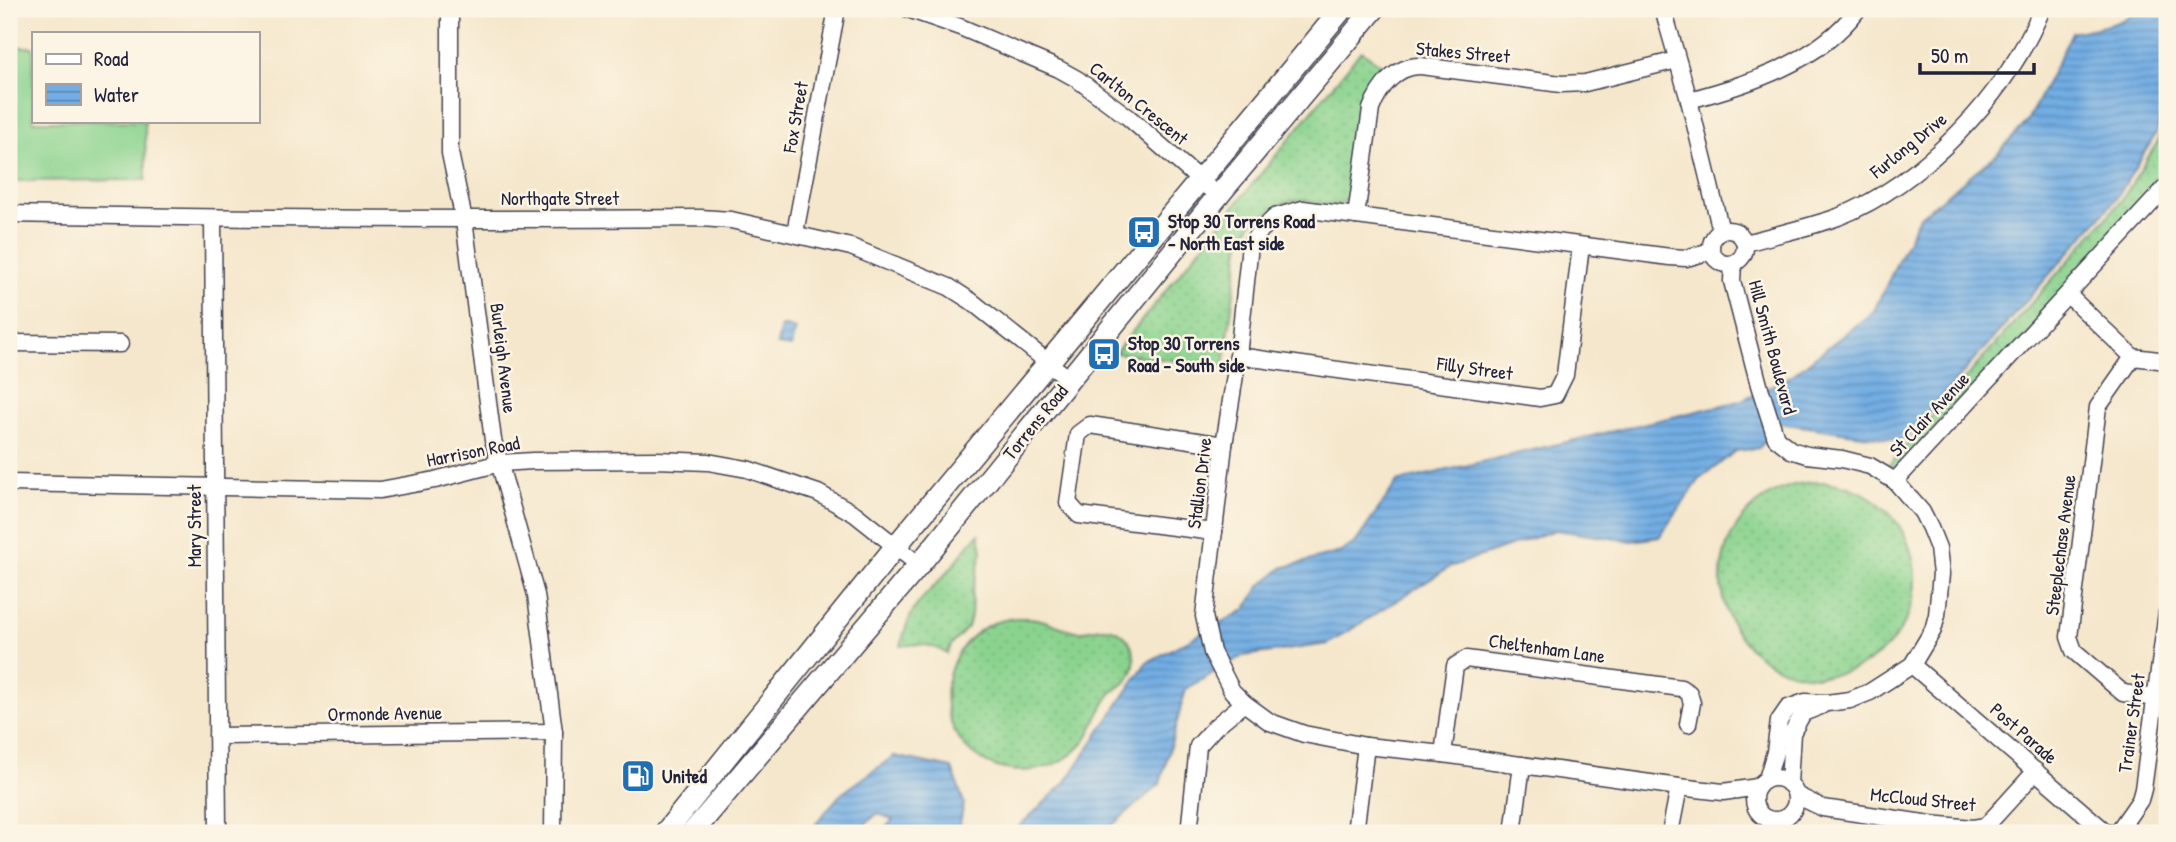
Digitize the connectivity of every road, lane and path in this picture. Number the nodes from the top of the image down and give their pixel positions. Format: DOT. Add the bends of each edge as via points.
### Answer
graph roads {
  1 [pos="450,9"];
  2 [pos="837,9"];
  3 [pos="908,9"];
  4 [pos="1342,9"];
  5 [pos="1374,9"];
  6 [pos="1663,9"];
  7 [pos="1858,9"];
  8 [pos="2042,9"];
  9 [pos="1677,60"];
  10 [pos="1689,100"];
  11 [pos="1200,181"];
  12 [pos="2167,186"];
  13 [pos="1218,196"];
  14 [pos="9,214"];
  15 [pos="1356,216"];
  16 [pos="213,218"];
  17 [pos="464,220"];
  18 [pos="1721,231"];
  19 [pos="795,233"];
  20 [pos="1746,243"];
  21 [pos="1581,246"];
  22 [pos="1711,251"];
  23 [pos="1733,264"];
  24 [pos="2068,295"];
  25 [pos="9,344"];
  26 [pos="120,344"];
  27 [pos="1238,356"];
  28 [pos="2133,357"];
  29 [pos="2167,361"];
  30 [pos="1048,363"];
  31 [pos="1069,379"];
  32 [pos="1224,445"];
  33 [pos="500,463"];
  34 [pos="1895,481"];
  35 [pos="9,483"];
  36 [pos="215,488"];
  37 [pos="1214,532"];
  38 [pos="896,546"];
  39 [pos="919,565"];
  40 [pos="2167,612"];
  41 [pos="804,660"];
  42 [pos="1912,665"];
  43 [pos="829,671"];
  44 [pos="2155,698"];
  45 [pos="1244,703"];
  46 [pos="1827,703"];
  47 [pos="1688,724"];
  48 [pos="554,732"];
  49 [pos="217,737"];
  50 [pos="1366,746"];
  51 [pos="1443,754"];
  52 [pos="1521,765"];
  53 [pos="2036,771"];
  54 [pos="1763,783"];
  55 [pos="1679,787"];
  56 [pos="1792,789"];
  57 [pos="1723,792"];
  58 [pos="1823,808"];
  59 [pos="1758,811"];
  60 [pos="1784,822"];
  61 [pos="1929,829"];
  62 [pos="218,833"];
  63 [pos="553,833"];
  64 [pos="665,833"];
  65 [pos="692,833"];
  66 [pos="1189,833"];
  67 [pos="1355,833"];
  68 [pos="1513,833"];
  69 [pos="1670,833"];
  70 [pos="1763,833"];
  71 [pos="2107,833"];
  72 [pos="2117,833"];
  1 -- 17 [label="street, Burleigh Avenue" via="450,153"];
  2 -- 19 [label="street, Fox Street"];
  3 -- 11 [label="street, Carlton Crescent" via="1077,79"];
  4 -- 11 [label="main road, Torrens Road"];
  5 -- 13 [label="main road, Torrens Road"];
  6 -- 9 [label="street"];
  7 -- 10 [label="street" via="1828,40 1780,69"];
  8 -- 20 [label="street, Furlong Drive" via="1989,99 1948,143 1908,176 1838,217"];
  9 -- 10 [label="street"];
  9 -- 15 [label="street, Stakes Street" via="1585,83 1561,84 1432,67 1402,68 1383,86 1371,109"];
  10 -- 18 [label="street"];
  11 -- 13 [label="street, Carlton Crescent"];
  11 -- 30 [label="main road, Torrens Road"];
  12 -- 24 [label="street, St Clair Avenue"];
  13 -- 31 [label="main road, Torrens Road"];
  14 -- 16 [label="street, Northgate Street"];
  15 -- 21 [label="street, Stallion Drive"];
  15 -- 27 [label="street, Stallion Drive" via="1303,209 1275,218 1261,230 1250,245"];
  16 -- 17 [label="street, Northgate Street"];
  16 -- 36 [label="street, Mary Street"];
  17 -- 19 [label="street, Northgate Street" via="700,218"];
  17 -- 33 [label="street, Burleigh Avenue" via="493,440"];
  18 -- 20 [label="street" via="1736,231"];
  18 -- 22 [label="street" via="1712,239"];
  19 -- 30 [label="street, Northgate Street" via="851,247 949,287"];
  20 -- 23 [label="street" via="1742,258"];
  21 -- 22 [label="street, Stallion Drive" via="1686,258"];
  21 -- 27 [label="street, Filly Street" via="1564,375 1555,395 1541,398"];
  22 -- 23 [label="street" via="1717,260"];
  23 -- 34 [label="street, Hill Smith Boulevard" via="1732,281 1776,438 1791,450 1870,466"];
  24 -- 28 [label="street"];
  24 -- 34 [label="street, St Clair Avenue"];
  25 -- 26 [label="street"];
  27 -- 32 [label="street, Stallion Drive"];
  28 -- 29 [label="street"];
  28 -- 44 [label="street, Steeplechase Avenue" via="2098,407 2069,638 2074,651 2123,693"];
  30 -- 31 [label="street, Northgate Street"];
  30 -- 38 [label="main road, Torrens Road"];
  31 -- 39 [label="main road, Torrens Road"];
  32 -- 37 [label="street, Stallion Drive"];
  32 -- 37 [label="street" via="1090,425 1078,434 1068,503 1079,515"];
  33 -- 36 [label="street, Harrison Road" via="380,489"];
  33 -- 38 [label="street, Harrison Road" via="657,460 747,469 818,493"];
  33 -- 48 [label="street, Burleigh Avenue" via="536,594"];
  34 -- 42 [label="street, St Clair Avenue" via="1930,528 1941,574 1933,630"];
  35 -- 36 [label="street, Harrison Road"];
  36 -- 49 [label="street, Mary Street"];
  37 -- 45 [label="street, Stallion Drive" via="1204,616 1212,652 1232,691"];
  38 -- 39 [label="street, Harrison Road"];
  38 -- 41 [label="main road, Torrens Road"];
  39 -- 43 [label="main road, Torrens Road"];
  40 -- 44 [label="street, Trainer Street"];
  41 -- 43 [label="main road" via="814,655 822,658"];
  41 -- 64 [label="main road, Torrens Road"];
  42 -- 46 [label="street, St Clair Avenue" via="1850,701"];
  42 -- 53 [label="street, Post Parade"];
  43 -- 65 [label="main road, Torrens Road"];
  44 -- 72 [label="street, Trainer Street" via="2140,800"];
  45 -- 50 [label="street, Stallion Drive" via="1270,722 1304,734"];
  45 -- 66 [label="street" via="1198,746"];
  46 -- 54 [label="street, St Clair Avenue" via="1796,704 1783,714"];
  46 -- 56 [label="street, St Clair Avenue" via="1803,713 1792,733"];
  47 -- 51 [label="street, Cheltenham Lane" via="1692,703 1681,688 1466,659 1455,666"];
  48 -- 49 [label="street, Ormonde Avenue"];
  48 -- 63 [label="street, Burleigh Avenue"];
  49 -- 62 [label="street, Mary Street"];
  50 -- 51 [label="street, Stallion Drive"];
  50 -- 67 [label="street"];
  51 -- 52 [label="street, Stallion Drive"];
  52 -- 55 [label="street, Stallion Drive"];
  52 -- 68 [label="street"];
  53 -- 61 [label="street, McCloud Street" via="1986,826"];
  53 -- 71 [label="street, Post Parade"];
  54 -- 56 [label="street" via="1779,778"];
  54 -- 57 [label="street, Stallion Drive"];
  54 -- 59 [label="street" via="1754,798"];
  55 -- 57 [label="street, Stallion Drive"];
  55 -- 69 [label="street"];
  56 -- 58 [label="street, McCloud Street"];
  56 -- 60 [label="street" via="1795,805"];
  57 -- 59 [label="street, Stallion Drive"];
  58 -- 60 [label="street, McCloud Street"];
  58 -- 61 [label="street, McCloud Street"];
  59 -- 60 [label="street" via="1770,820"];
  59 -- 70 [label="street"];
}
